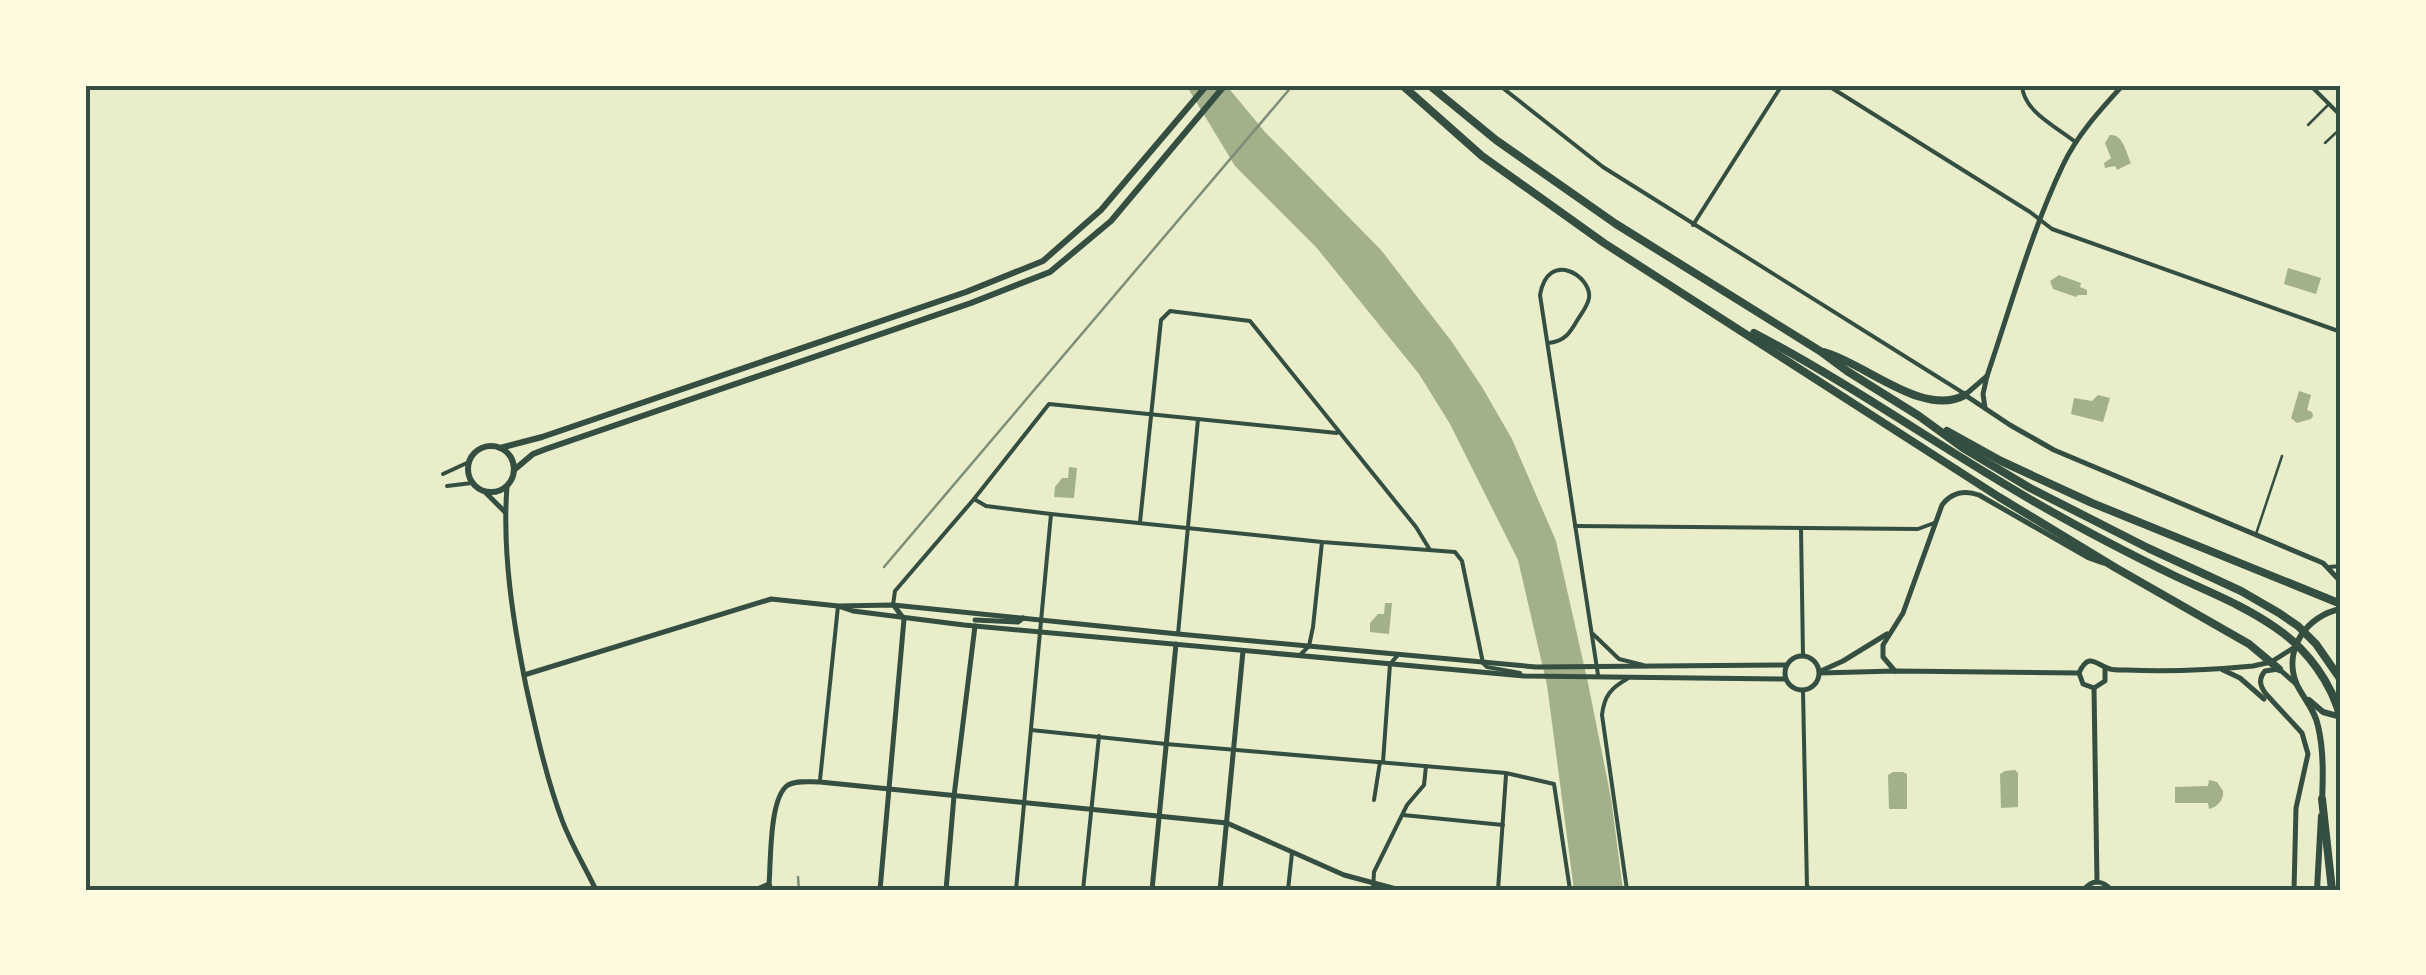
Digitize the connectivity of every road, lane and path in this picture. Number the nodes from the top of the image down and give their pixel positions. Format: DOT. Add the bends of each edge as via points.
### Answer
graph roads {
  1 [pos="1207,85"];
  2 [pos="1225,85"];
  3 [pos="1402,85"];
  4 [pos="1430,85"];
  5 [pos="1499,85"];
  6 [pos="1782,85"];
  7 [pos="1828,85"];
  8 [pos="2022,85"];
  9 [pos="2123,85"];
  10 [pos="2310,85"];
  11 [pos="2329,104"];
  12 [pos="2341,116"];
  13 [pos="2308,125"];
  14 [pos="2341,128"];
  15 [pos="2076,142"];
  16 [pos="2325,143"];
  17 [pos="2040,221"];
  18 [pos="1693,225"];
  19 [pos="1710,310"];
  20 [pos="2341,332"];
  21 [pos="1549,342"];
  22 [pos="1820,351"];
  23 [pos="1987,376"];
  24 [pos="1966,394"];
  25 [pos="1985,408"];
  26 [pos="1151,414"];
  27 [pos="1919,416"];
  28 [pos="1198,420"];
  29 [pos="1338,433"];
  30 [pos="500,448"];
  31 [pos="2282,456"];
  32 [pos="469,462"];
  33 [pos="514,470"];
  34 [pos="443,474"];
  35 [pos="472,483"];
  36 [pos="446,486"];
  37 [pos="506,486"];
  38 [pos="485,492"];
  39 [pos="974,499"];
  40 [pos="504,512"];
  41 [pos="1050,514"];
  42 [pos="1140,522"];
  43 [pos="1935,522"];
  44 [pos="1575,526"];
  45 [pos="1187,527"];
  46 [pos="1801,528"];
  47 [pos="2256,536"];
  48 [pos="1322,542"];
  49 [pos="1430,550"];
  50 [pos="2341,566"];
  51 [pos="2329,567"];
  52 [pos="2116,568"];
  53 [pos="2341,582"];
  54 [pos="893,605"];
  55 [pos="838,606"];
  56 [pos="2341,606"];
  57 [pos="904,618"];
  58 [pos="1023,618"];
  59 [pos="1041,620"];
  60 [pos="975,623"];
  61 [pos="1891,630"];
  62 [pos="1041,631"];
  63 [pos="1591,632"];
  64 [pos="1178,634"];
  65 [pos="1176,644"];
  66 [pos="1309,646"];
  67 [pos="2292,649"];
  68 [pos="1243,651"];
  69 [pos="1398,655"];
  70 [pos="1299,656"];
  71 [pos="1803,656"];
  72 [pos="1483,663"];
  73 [pos="1390,664"];
  74 [pos="1787,665"];
  75 [pos="1596,666"];
  76 [pos="1648,666"];
  77 [pos="2275,666"];
  78 [pos="2105,668"];
  79 [pos="2220,669"];
  80 [pos="1894,671"];
  81 [pos="1820,672"];
  82 [pos="2079,672"];
  83 [pos="524,676"];
  84 [pos="1524,676"];
  85 [pos="1598,676"];
  86 [pos="1631,677"];
  87 [pos="1786,679"];
  88 [pos="2341,680"];
  89 [pos="2297,684"];
  90 [pos="2094,688"];
  91 [pos="1804,691"];
  92 [pos="2304,696"];
  93 [pos="2264,699"];
  94 [pos="2284,714"];
  95 [pos="2341,718"];
  96 [pos="1031,730"];
  97 [pos="1100,736"];
  98 [pos="1166,744"];
  99 [pos="1234,749"];
  100 [pos="1381,762"];
  101 [pos="1426,766"];
  102 [pos="1506,773"];
  103 [pos="820,782"];
  104 [pos="889,790"];
  105 [pos="954,796"];
  106 [pos="2322,799"];
  107 [pos="1374,800"];
  108 [pos="1024,803"];
  109 [pos="1093,808"];
  110 [pos="1402,815"];
  111 [pos="1159,816"];
  112 [pos="1227,823"];
  113 [pos="1503,825"];
  114 [pos="1292,853"];
  115 [pos="2295,876"];
  116 [pos="1374,882"];
  117 [pos="2097,882"];
  118 [pos="770,887"];
  119 [pos="1807,887"];
  120 [pos="596,890"];
  121 [pos="756,890"];
  122 [pos="880,890"];
  123 [pos="946,890"];
  124 [pos="1016,890"];
  125 [pos="1084,890"];
  126 [pos="1152,890"];
  127 [pos="1220,890"];
  128 [pos="1288,890"];
  129 [pos="1373,890"];
  130 [pos="1400,890"];
  131 [pos="1498,890"];
  132 [pos="1570,890"];
  133 [pos="1627,890"];
  134 [pos="1799,890"];
  135 [pos="1816,890"];
  136 [pos="2084,890"];
  137 [pos="2111,890"];
  138 [pos="2285,890"];
  139 [pos="2294,890"];
  140 [pos="2317,890"];
  141 [pos="2332,890"];
  1 -- 30 [label="main road" via="1101,210 1043,261"];
  2 -- 33 [label="main road" via="1111,221 1050,272 546,449"];
  3 -- 19 [label="highway" via="1542,201"];
  4 -- 22 [label="highway" via="1616,224"];
  5 -- 18 [label="street" via="1602,167"];
  6 -- 18 [label="street"];
  7 -- 17 [label="street"];
  8 -- 15 [label="street" via="2035,112"];
  9 -- 15 [label="street"];
  10 -- 11 [label="street"];
  11 -- 12 [label="street"];
  11 -- 13 [label="lane"];
  14 -- 16 [label="lane"];
  15 -- 17 [label="street"];
  17 -- 20 [label="street"];
  17 -- 23 [label="street"];
  18 -- 24 [label="street"];
  19 -- 52 [label="highway"];
  19 -- 95 [label="highway" via="2047,509 2277,628 2323,676"];
  21 -- 21 [label="street" via="1570,332 1590,294 1564,270 1550,274 1540,295"];
  21 -- 44 [label="street"];
  22 -- 24 [label="highway" via="1930,399 1953,401"];
  22 -- 27 [label="highway"];
  23 -- 24 [label="street"];
  23 -- 25 [label="street"];
  24 -- 25 [label="street"];
  25 -- 47 [label="street" via="2054,450"];
  26 -- 28 [label="street"];
  26 -- 29 [label="street" via="1161,320 1170,311 1250,321"];
  26 -- 39 [label="street" via="1050,404"];
  26 -- 42 [label="street"];
  27 -- 56 [label="highway" via="2092,503"];
  27 -- 88 [label="highway" via="2030,488 2279,613 2316,644"];
  28 -- 29 [label="street"];
  28 -- 45 [label="street"];
  29 -- 49 [label="street"];
  30 -- 32 [label="main road" via="478,450"];
  30 -- 33 [label="main road"];
  31 -- 47 [label="lane"];
  32 -- 34 [label="street"];
  32 -- 35 [label="main road"];
  33 -- 37 [label="main road"];
  35 -- 36 [label="street"];
  35 -- 38 [label="main road"];
  37 -- 38 [label="main road"];
  37 -- 40 [label="street"];
  38 -- 40 [label="street"];
  39 -- 41 [label="street"];
  39 -- 54 [label="street" via="896,591"];
  40 -- 83 [label="street"];
  41 -- 42 [label="street"];
  41 -- 59 [label="street"];
  42 -- 45 [label="street"];
  43 -- 46 [label="street" via="1918,529"];
  43 -- 52 [label="street" via="1946,500 1972,492"];
  43 -- 61 [label="street"];
  44 -- 46 [label="street"];
  44 -- 63 [label="street"];
  45 -- 48 [label="street"];
  45 -- 64 [label="street"];
  46 -- 71 [label="street"];
  47 -- 51 [label="street"];
  48 -- 49 [label="street"];
  48 -- 66 [label="street"];
  49 -- 72 [label="street" via="1455,552 1462,561"];
  50 -- 51 [label="street"];
  51 -- 53 [label="street"];
  52 -- 77 [label="highway" via="2218,624"];
  54 -- 55 [label="street"];
  54 -- 57 [label="street"];
  54 -- 58 [label="street"];
  55 -- 57 [label="street"];
  55 -- 83 [label="street" via="771,600"];
  55 -- 103 [label="street"];
  56 -- 67 [label="main road" via="2309,624"];
  57 -- 60 [label="street"];
  57 -- 104 [label="street"];
  58 -- 59 [label="street"];
  58 -- 60 [label="street"];
  59 -- 62 [label="street"];
  59 -- 64 [label="street"];
  60 -- 62 [label="street"];
  60 -- 105 [label="street"];
  61 -- 80 [label="street" via="1882,652"];
  61 -- 81 [label="street"];
  62 -- 65 [label="street"];
  62 -- 96 [label="street"];
  63 -- 75 [label="street"];
  63 -- 76 [label="street" via="1619,659"];
  64 -- 65 [label="street"];
  64 -- 66 [label="street"];
  65 -- 68 [label="street"];
  65 -- 98 [label="street"];
  66 -- 69 [label="street"];
  66 -- 70 [label="street"];
  67 -- 77 [label="street"];
  67 -- 89 [label="main road"];
  68 -- 70 [label="street"];
  68 -- 99 [label="street"];
  69 -- 72 [label="street"];
  69 -- 73 [label="street"];
  70 -- 73 [label="street"];
  71 -- 74 [label="street"];
  71 -- 81 [label="street"];
  72 -- 75 [label="street"];
  72 -- 84 [label="street"];
  73 -- 84 [label="street"];
  73 -- 100 [label="street"];
  74 -- 76 [label="street"];
  74 -- 87 [label="street"];
  75 -- 76 [label="street"];
  75 -- 85 [label="street"];
  77 -- 79 [label="street"];
  77 -- 89 [label="street"];
  77 -- 94 [label="street" via="2265,671 2260,687"];
  78 -- 79 [label="street"];
  78 -- 82 [label="street" via="2090,661"];
  78 -- 90 [label="street" via="2105,681"];
  79 -- 93 [label="street"];
  80 -- 81 [label="street"];
  80 -- 82 [label="street"];
  81 -- 91 [label="street"];
  82 -- 90 [label="street" via="2083,684"];
  83 -- 120 [label="street" via="555,800"];
  84 -- 85 [label="street"];
  85 -- 86 [label="street"];
  86 -- 87 [label="street"];
  86 -- 133 [label="street" via="1612,688 1602,715"];
  87 -- 91 [label="street"];
  89 -- 92 [label="main road"];
  90 -- 117 [label="street"];
  91 -- 119 [label="street"];
  92 -- 95 [label="main road"];
  92 -- 106 [label="main road" via="2319,729"];
  93 -- 94 [label="street"];
  94 -- 115 [label="street" via="2302,733 2308,754 2296,808"];
  96 -- 97 [label="street"];
  96 -- 108 [label="street"];
  97 -- 98 [label="street"];
  97 -- 109 [label="street"];
  98 -- 99 [label="street"];
  98 -- 111 [label="street"];
  99 -- 100 [label="street"];
  99 -- 112 [label="street"];
  100 -- 101 [label="street"];
  100 -- 107 [label="street"];
  101 -- 102 [label="street"];
  101 -- 110 [label="street" via="1424,785"];
  102 -- 113 [label="street"];
  102 -- 132 [label="street" via="1554,784"];
  103 -- 104 [label="street"];
  103 -- 118 [label="street" via="795,782 778,796"];
  104 -- 105 [label="street"];
  104 -- 122 [label="street"];
  105 -- 108 [label="street"];
  105 -- 123 [label="street"];
  106 -- 140 [label="main road"];
  106 -- 141 [label="highway"];
  108 -- 109 [label="street"];
  108 -- 124 [label="street"];
  109 -- 111 [label="street"];
  109 -- 125 [label="street"];
  110 -- 113 [label="street"];
  110 -- 116 [label="street"];
  111 -- 112 [label="street"];
  111 -- 126 [label="street"];
  112 -- 114 [label="street"];
  112 -- 127 [label="street"];
  113 -- 131 [label="street"];
  114 -- 116 [label="street"];
  114 -- 128 [label="street"];
  115 -- 138 [label="street"];
  115 -- 139 [label="street"];
  116 -- 129 [label="street"];
  116 -- 130 [label="street"];
  117 -- 136 [label="street"];
  117 -- 137 [label="street"];
  118 -- 121 [label="street"];
  119 -- 134 [label="street"];
  119 -- 135 [label="street"];
}
